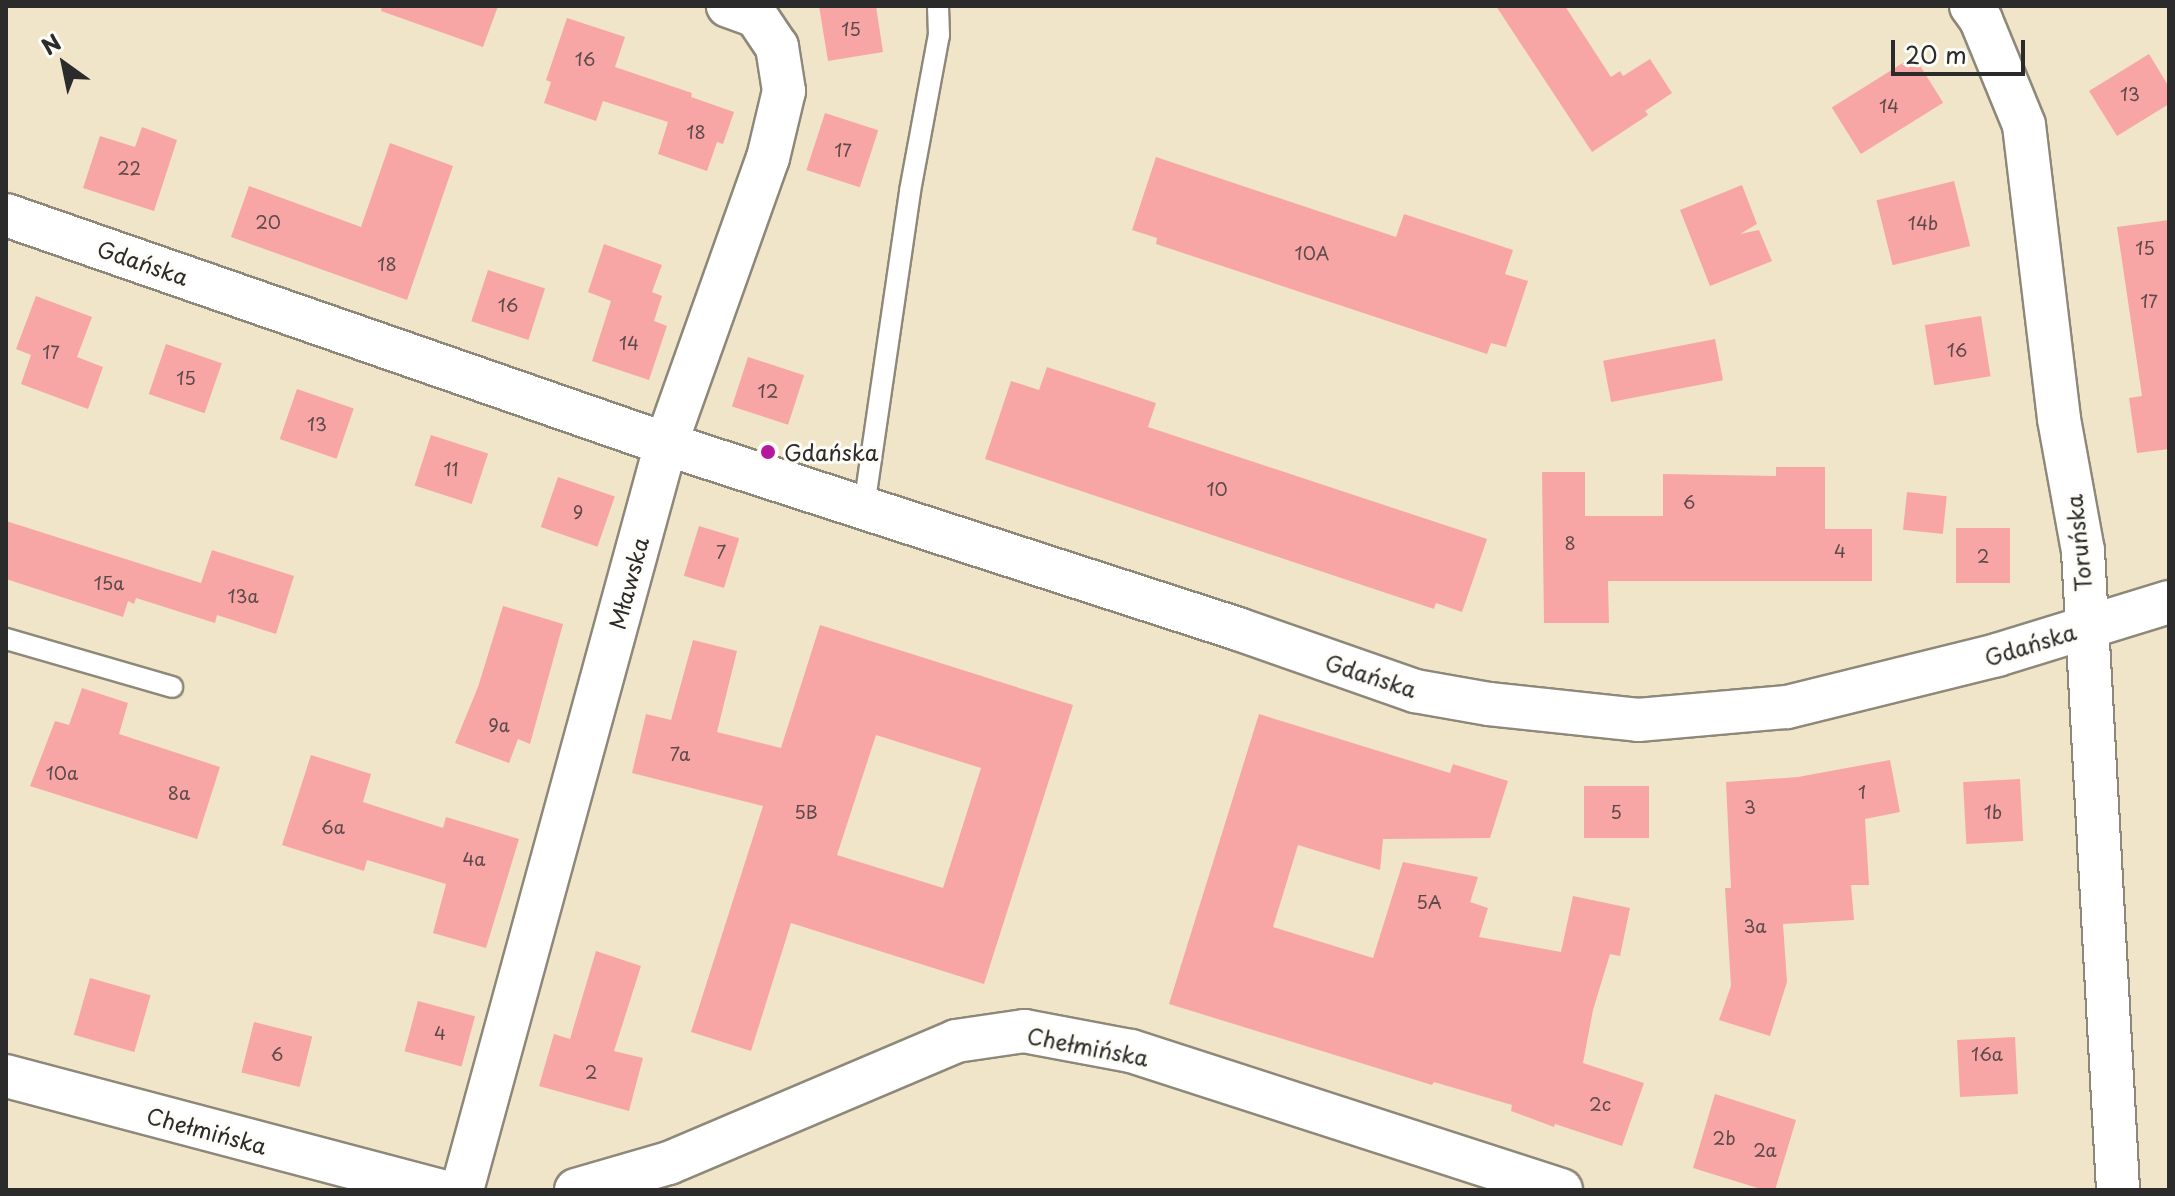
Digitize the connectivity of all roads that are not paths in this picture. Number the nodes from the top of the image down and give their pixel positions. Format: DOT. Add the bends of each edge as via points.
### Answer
graph roads {
  1 [pos="728,6"];
  2 [pos="938,6"];
  3 [pos="1971,6"];
  4 [pos="6,215"];
  5 [pos="666,444"];
  6 [pos="864,507"];
  7 [pos="2169,602"];
  8 [pos="2085,627"];
  9 [pos="6,639"];
  10 [pos="172,687"];
  11 [pos="6,1076"];
  12 [pos="417,1188"];
  13 [pos="462,1190"];
  14 [pos="576,1190"];
  15 [pos="1561,1190"];
  16 [pos="2118,1190"];
  1 -- 5 [label="street, Mławska" via="756,16 777,47 784,91 768,158"];
  2 -- 6 [label="lane" via="939,35 910,191"];
  3 -- 8 [label="street, Toruńska" via="2024,125 2059,419 2083,551"];
  4 -- 5 [label="street, Gdańska"];
  5 -- 6 [label="street, Gdańska"];
  5 -- 13 [label="street, Mławska"];
  6 -- 8 [label="street, Gdańska" via="1415,691 1623,718 1787,707 1997,655"];
  7 -- 8 [label="street, Gdańska"];
  8 -- 16 [label="street, Toruńska"];
  9 -- 10 [label="lane"];
  11 -- 12 [label="street, Chełmińska"];
  14 -- 15 [label="street, Chełmińska" via="669,1163 956,1041 1024,1031 1131,1051"];
}
